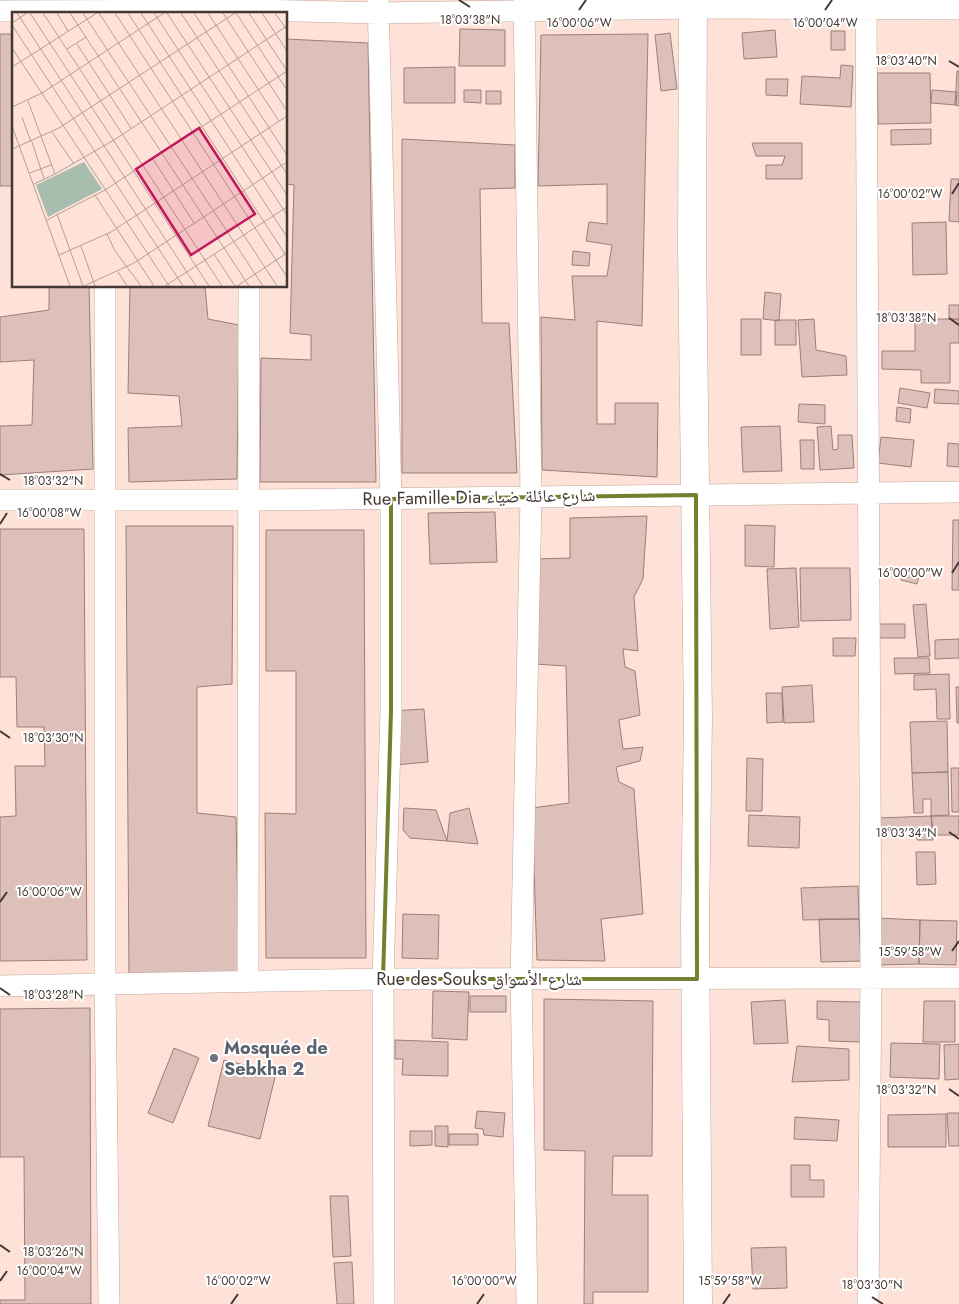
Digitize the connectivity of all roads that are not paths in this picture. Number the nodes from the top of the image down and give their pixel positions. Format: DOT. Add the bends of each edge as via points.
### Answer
graph roads {
  1 [pos="693,4"];
  2 [pos="866,4"];
  3 [pos="524,5"];
  4 [pos="378,6"];
  5 [pos="105,8"];
  6 [pos="959,9"];
  7 [pos="0,11"];
  8 [pos="247,12"];
  9 [pos="105,288"];
  10 [pos="249,288"];
  11 [pos="959,492"];
  12 [pos="870,494"];
  13 [pos="696,495"];
  14 [pos="531,496"];
  15 [pos="105,499"];
  16 [pos="391,499"];
  17 [pos="0,500"];
  18 [pos="250,500"];
  19 [pos="871,978"];
  20 [pos="959,978"];
  21 [pos="383,979"];
  22 [pos="521,979"];
  23 [pos="697,979"];
  24 [pos="248,982"];
  25 [pos="105,984"];
  26 [pos="0,986"];
  27 [pos="109,1304"];
  28 [pos="384,1304"];
  29 [pos="527,1304"];
  30 [pos="698,1304"];
  31 [pos="868,1304"];
  1 -- 2 [label="street"];
  1 -- 3 [label="street"];
  1 -- 13 [label="street"];
  2 -- 6 [label="street"];
  2 -- 12 [label="street"];
  3 -- 4 [label="street"];
  3 -- 14 [label="street"];
  4 -- 8 [label="street"];
  4 -- 16 [label="street"];
  5 -- 7 [label="street"];
  5 -- 8 [label="street"];
  9 -- 15 [label="street"];
  10 -- 18 [label="street"];
  11 -- 12 [label="street, Rue Famille Dia شارع عائلة ضياء"];
  12 -- 13 [label="street, Rue Famille Dia شارع عائلة ضياء"];
  12 -- 19 [label="street"];
  13 -- 14 [label="street, Rue Famille Dia شارع عائلة ضياء"];
  13 -- 23 [label="street"];
  14 -- 16 [label="street, Rue Famille Dia شارع عائلة ضياء"];
  14 -- 22 [label="street"];
  15 -- 17 [label="street, Rue Famille Dia شارع عائلة ضياء"];
  15 -- 18 [label="street, Rue Famille Dia شارع عائلة ضياء"];
  15 -- 25 [label="street"];
  16 -- 18 [label="street, Rue Famille Dia شارع عائلة ضياء"];
  16 -- 21 [label="street" via="391,711"];
  18 -- 24 [label="street"];
  19 -- 20 [label="street, Rue des Souks شارع الأسواق"];
  19 -- 23 [label="street, Rue des Souks شارع الأسواق"];
  19 -- 31 [label="street"];
  21 -- 22 [label="street, Rue des Souks شارع الأسواق"];
  21 -- 24 [label="street, Rue des Souks شارع الأسواق"];
  21 -- 28 [label="street"];
  22 -- 23 [label="street, Rue des Souks شارع الأسواق"];
  22 -- 29 [label="street"];
  23 -- 30 [label="street"];
  24 -- 25 [label="street, Rue des Souks شارع الأسواق"];
  25 -- 26 [label="street, Rue des Souks شارع الأسواق"];
  25 -- 27 [label="street"];
}
